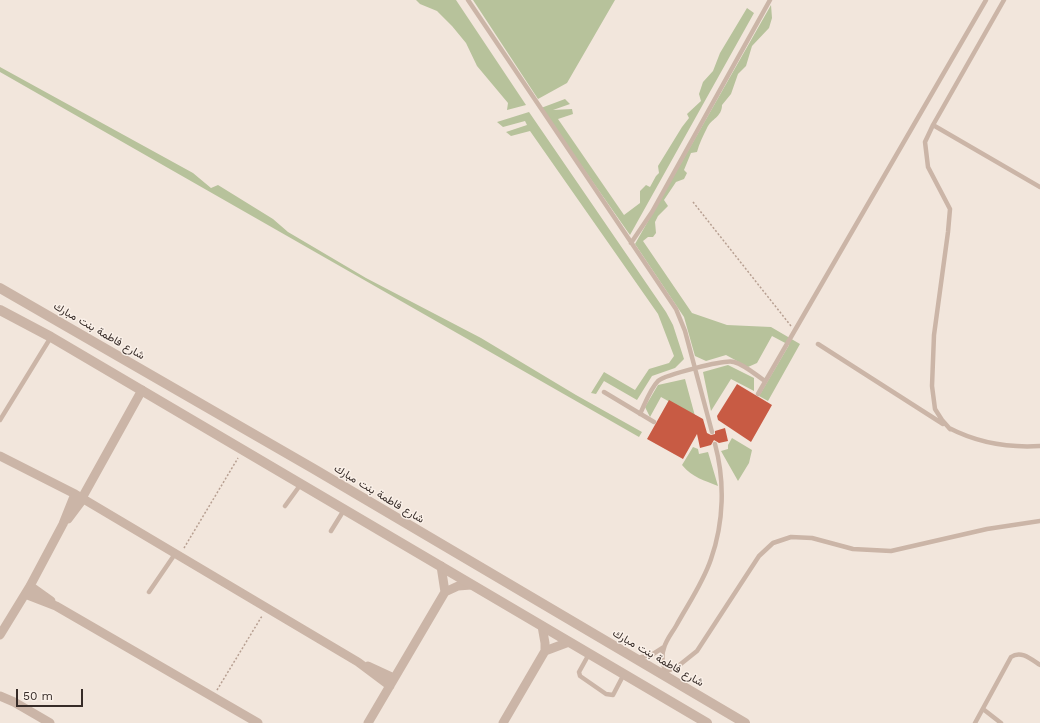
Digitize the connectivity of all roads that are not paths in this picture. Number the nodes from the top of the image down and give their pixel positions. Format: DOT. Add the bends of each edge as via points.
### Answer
graph roads {
  1 [pos="468,0"];
  2 [pos="770,0"];
  3 [pos="986,0"];
  4 [pos="1004,0"];
  5 [pos="933,125"];
  6 [pos="1040,187"];
  7 [pos="631,243"];
  8 [pos="0,288"];
  9 [pos="0,310"];
  10 [pos="51,337"];
  11 [pos="818,344"];
  12 [pos="696,369"];
  13 [pos="765,381"];
  14 [pos="142,390"];
  15 [pos="604,392"];
  16 [pos="758,394"];
  17 [pos="640,414"];
  18 [pos="0,420"];
  19 [pos="654,422"];
  20 [pos="950,429"];
  21 [pos="712,432"];
  22 [pos="715,444"];
  23 [pos="1040,446"];
  24 [pos="0,456"];
  25 [pos="301,484"];
  26 [pos="80,497"];
  27 [pos="285,506"];
  28 [pos="344,510"];
  29 [pos="1040,521"];
  30 [pos="331,530"];
  31 [pos="176,553"];
  32 [pos="441,566"];
  33 [pos="471,584"];
  34 [pos="27,590"];
  35 [pos="149,592"];
  36 [pos="445,592"];
  37 [pos="542,626"];
  38 [pos="0,635"];
  39 [pos="569,642"];
  40 [pos="664,647"];
  41 [pos="545,651"];
  42 [pos="589,654"];
  43 [pos="634,658"];
  44 [pos="1040,665"];
  45 [pos="624,674"];
  46 [pos="667,675"];
  47 [pos="392,682"];
  48 [pos="0,690"];
  49 [pos="0,696"];
  50 [pos="14,702"];
  51 [pos="983,709"];
  52 [pos="251,721"];
  53 [pos="50,723"];
  54 [pos="368,723"];
  55 [pos="503,723"];
  56 [pos="707,723"];
  57 [pos="745,723"];
  58 [pos="975,723"];
  59 [pos="1001,723"];
  1 -- 7 [label="lane"];
  2 -- 7 [label="lane" via="652,212"];
  3 -- 13 [label="lane"];
  4 -- 5 [label="lane"];
  5 -- 6 [label="lane"];
  5 -- 20 [label="lane" via="925,142 928,167 950,210 934,335 932,386 936,409"];
  7 -- 12 [label="lane" via="676,309"];
  8 -- 43 [label="street, شارع فاطمة بنت مبارك"];
  9 -- 10 [label="street"];
  10 -- 14 [label="street"];
  10 -- 18 [label="lane"];
  11 -- 20 [label="lane"];
  12 -- 13 [label="lane" via="734,362"];
  12 -- 17 [label="lane" via="658,382"];
  12 -- 21 [label="lane"];
  13 -- 16 [label="lane"];
  14 -- 25 [label="street"];
  14 -- 26 [label="street"];
  15 -- 17 [label="lane"];
  17 -- 19 [label="lane"];
  20 -- 23 [label="lane" via="1000,445"];
  22 -- 40 [label="lane" via="722,498 714,549 701,581"];
  24 -- 26 [label="street"];
  25 -- 27 [label="lane"];
  25 -- 28 [label="street"];
  26 -- 31 [label="street"];
  26 -- 34 [label="street"];
  28 -- 30 [label="lane"];
  28 -- 32 [label="street"];
  29 -- 46 [label="lane" via="988,529 892,551 853,549 812,538 791,537 774,543 759,556 697,652"];
  31 -- 35 [label="lane"];
  31 -- 47 [label="street"];
  32 -- 33 [label="street"];
  32 -- 36 [label="street"];
  33 -- 36 [label="street"];
  33 -- 37 [label="street"];
  34 -- 38 [label="street"];
  34 -- 52 [label="street" via="213,696"];
  36 -- 47 [label="street"];
  37 -- 39 [label="street"];
  37 -- 41 [label="street"];
  39 -- 41 [label="street"];
  39 -- 42 [label="street"];
  40 -- 43 [label="lane" via="653,654"];
  40 -- 46 [label="lane" via="663,660"];
  41 -- 55 [label="street"];
  42 -- 45 [label="street"];
  42 -- 45 [label="lane" via="579,672 580,676 606,694 613,695"];
  43 -- 46 [label="street, شارع فاطمة بنت مبارك"];
  44 -- 51 [label="lane" via="1022,654 1014,655 1009,659"];
  45 -- 56 [label="street"];
  46 -- 57 [label="street, شارع فاطمة بنت مبارك"];
  47 -- 54 [label="street"];
  48 -- 50 [label="street"];
  49 -- 50 [label="street"];
  50 -- 53 [label="street"];
  51 -- 58 [label="lane"];
  51 -- 59 [label="lane"];
}
